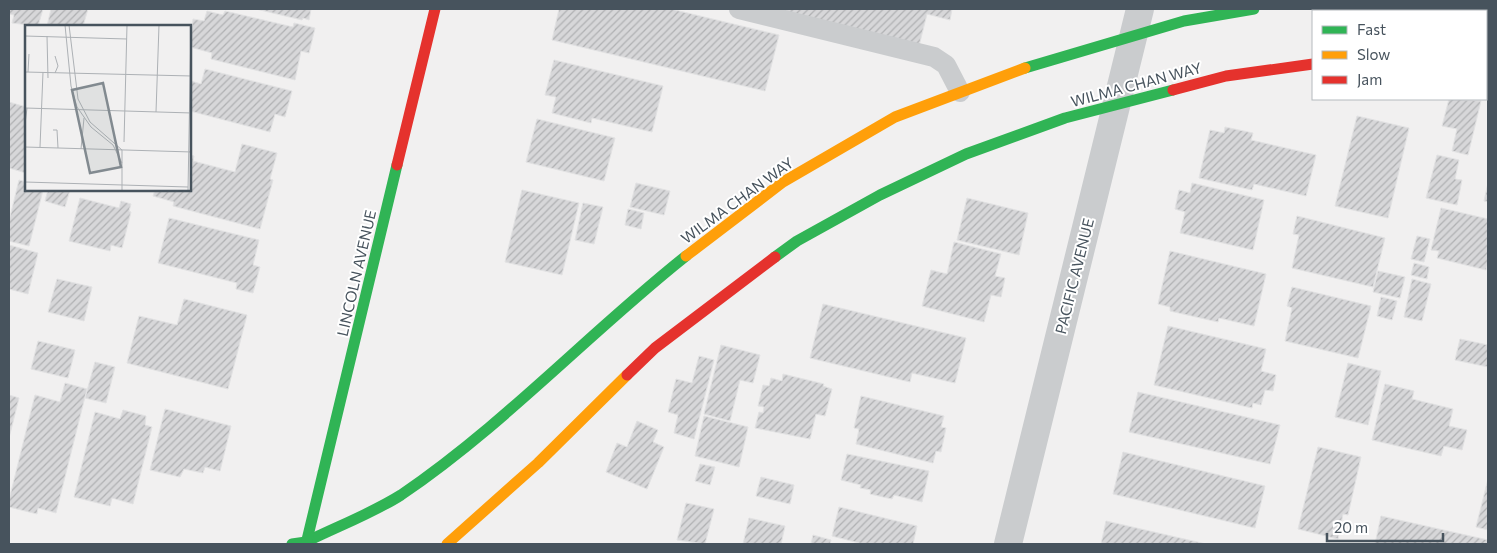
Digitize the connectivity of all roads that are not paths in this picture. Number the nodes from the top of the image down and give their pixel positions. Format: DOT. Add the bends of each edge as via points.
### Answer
graph roads {
  1 [pos="435,9"];
  2 [pos="739,9"];
  3 [pos="1140,9"];
  4 [pos="1254,9"];
  5 [pos="1134,36"];
  6 [pos="1312,64"];
  7 [pos="960,92"];
  8 [pos="1116,104"];
  9 [pos="306,543"];
  10 [pos="292,544"];
  11 [pos="447,544"];
  12 [pos="1008,544"];
  1 -- 9 [label="main road, LINCOLN AVENUE"];
  2 -- 7 [label="lane" via="934,57 946,65"];
  3 -- 5 [label="street, PACIFIC AVENUE"];
  4 -- 5 [label="main road, WILMA CHAN WAY" via="1184,21"];
  5 -- 7 [label="main road, WILMA CHAN WAY" via="1017,70"];
  5 -- 8 [label="street, PACIFIC AVENUE"];
  6 -- 8 [label="main road, WILMA CHAN WAY" via="1226,76"];
  7 -- 9 [label="main road, WILMA CHAN WAY" via="895,117 783,182 647,287 466,448 399,496"];
  8 -- 11 [label="main road, WILMA CHAN WAY" via="1065,118 966,154 880,195 797,241 655,348 538,463"];
  8 -- 12 [label="street, PACIFIC AVENUE"];
  9 -- 10 [label="main road, WILMA CHAN WAY"];
}
